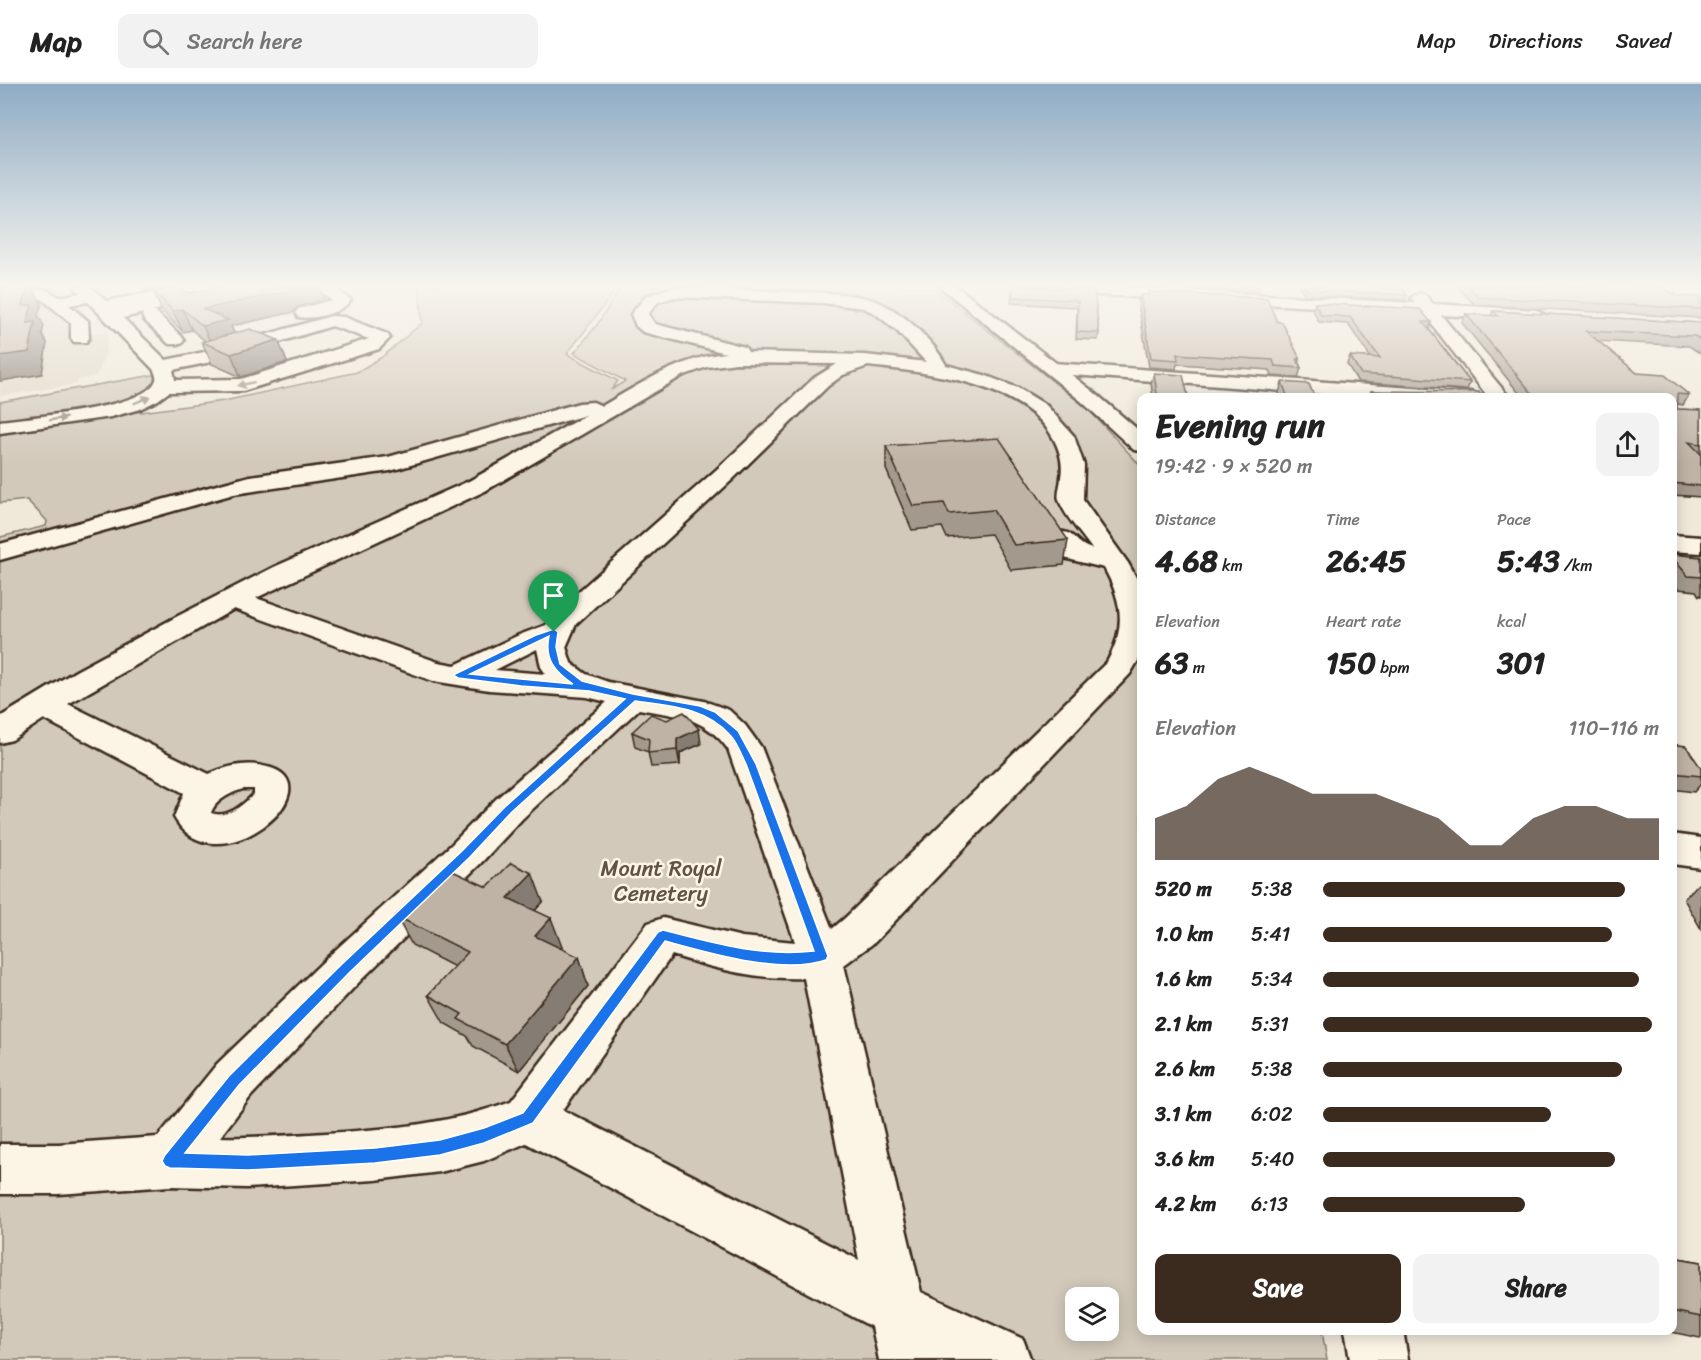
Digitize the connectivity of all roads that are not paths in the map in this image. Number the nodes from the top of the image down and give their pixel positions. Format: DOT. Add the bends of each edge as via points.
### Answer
graph roads {
  1 [pos="142,346"];
  2 [pos="155,346"];
  3 [pos="248,346"];
  4 [pos="371,346"];
  5 [pos="718,346"];
  6 [pos="921,346"];
  7 [pos="1023,346"];
  8 [pos="1457,346"];
  9 [pos="144,348"];
  10 [pos="752,357"];
  11 [pos="869,360"];
  12 [pos="1053,369"];
  13 [pos="939,370"];
  14 [pos="163,376"];
  15 [pos="1398,393"];
  16 [pos="1496,393"];
  17 [pos="612,407"];
  18 [pos="0,427"];
  19 [pos="1137,441"];
  20 [pos="1056,518"];
  21 [pos="1677,543"];
  22 [pos="1701,545"];
  23 [pos="0,552"];
  24 [pos="1128,575"];
  25 [pos="232,599"];
  26 [pos="554,632"];
  27 [pos="458,675"];
  28 [pos="589,688"];
  29 [pos="633,698"];
  30 [pos="43,705"];
  31 [pos="0,732"];
  32 [pos="209,790"];
  33 [pos="1677,850"];
  34 [pos="1701,853"];
  35 [pos="821,956"];
  36 [pos="528,1118"];
  37 [pos="170,1161"];
  38 [pos="0,1169"];
  39 [pos="898,1310"];
  40 [pos="1375,1335"];
  41 [pos="908,1360"];
  42 [pos="1002,1360"];
  43 [pos="1379,1360"];
  1 -- 9 [label="street"];
  2 -- 9 [label="street"];
  14 -- 3 [label="street, one-way"];
  4 -- 14 [label="street, one-way" via="225,388"];
  5 -- 10 [label="street"];
  6 -- 13 [label="street"];
  7 -- 12 [label="street"];
  8 -- 16 [label="street"];
  9 -- 14 [label="street"];
  10 -- 11 [label="street"];
  10 -- 17 [label="street" via="690,366"];
  11 -- 13 [label="street"];
  11 -- 26 [label="street" via="836,370 821,382 725,474 588,595"];
  12 -- 15 [label="street"];
  12 -- 19 [label="street"];
  13 -- 20 [label="street" via="1004,389 1038,408 1059,429 1071,454 1073,476"];
  18 -- 14 [label="street, one-way" via="117,409 147,398"];
  17 -- 23 [label="street" via="579,410 390,464 250,483"];
  17 -- 25 [label="street" via="469,490"];
  20 -- 24 [label="street"];
  20 -- 24 [label="street" via="1073,552"];
  21 -- 22 [label="street"];
  24 -- 35 [label="street" via="1136,630 1128,656 884,906 847,940"];
  25 -- 27 [label="street" via="411,665"];
  25 -- 30 [label="street" via="126,655"];
  26 -- 27 [label="street"];
  26 -- 28 [label="street" via="551,647 555,664 569,678"];
  27 -- 28 [label="street"];
  28 -- 29 [label="street"];
  29 -- 35 [label="street" via="696,708 711,714 735,733 751,764"];
  29 -- 37 [label="street" via="509,809 337,976 234,1080"];
  30 -- 31 [label="street"];
  30 -- 32 [label="street"];
  33 -- 34 [label="street"];
  35 -- 36 [label="street" via="792,959 735,954 663,935"];
  35 -- 39 [label="street"];
  36 -- 37 [label="street" via="484,1136 440,1147 375,1155 248,1163"];
  36 -- 39 [label="street"];
  37 -- 38 [label="street"];
  39 -- 41 [label="street"];
  39 -- 42 [label="street"];
  40 -- 43 [label="street"];
}
